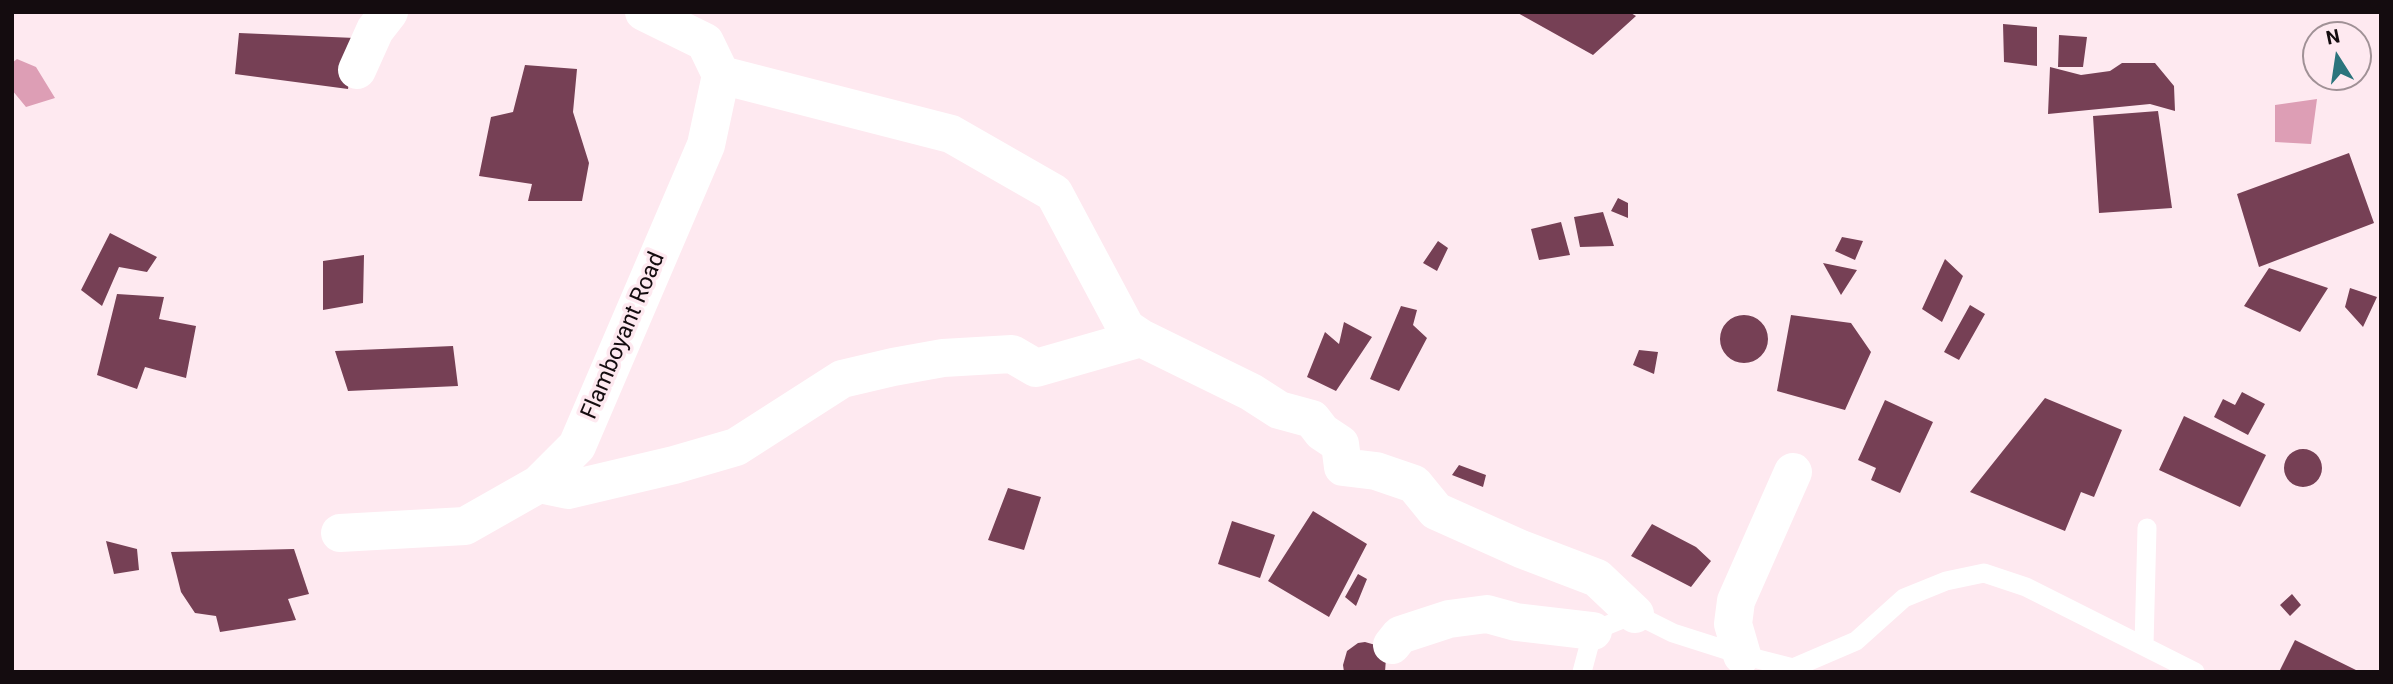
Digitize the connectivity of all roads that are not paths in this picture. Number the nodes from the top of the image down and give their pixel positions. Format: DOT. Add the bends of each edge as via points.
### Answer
graph roads {
  1 [pos="644,12"];
  2 [pos="384,13"];
  3 [pos="357,70"];
  4 [pos="722,75"];
  5 [pos="1140,338"];
  6 [pos="1793,472"];
  7 [pos="539,484"];
  8 [pos="2147,528"];
  9 [pos="340,533"];
  10 [pos="1635,614"];
  11 [pos="1593,631"];
  12 [pos="1392,645"];
  13 [pos="2144,645"];
  14 [pos="1742,655"];
  15 [pos="1582,672"];
  16 [pos="2195,672"];
  1 -- 4 [label="street" via="705,42"];
  2 -- 3 [label="street"];
  4 -- 5 [label="street" via="951,134 1054,193 1126,328"];
  4 -- 7 [label="street, Flamboyant Road" via="706,145 577,446"];
  5 -- 7 [label="street" via="1036,368 1012,354 943,358 842,379 736,447 568,490"];
  5 -- 10 [label="street" via="1279,410 1312,419 1340,444 1343,467 1376,471 1414,484 1436,511 1597,578"];
  6 -- 14 [label="street" via="1736,601 1733,624"];
  7 -- 9 [label="street, Flamboyant Road" via="465,526"];
  8 -- 13 [label="lane"];
  10 -- 11 [label="lane"];
  10 -- 14 [label="lane"];
  11 -- 12 [label="street" via="1487,614 1450,619 1400,635"];
  11 -- 15 [label="lane"];
  13 -- 14 [label="lane" via="2026,587 1984,573 1946,581 1904,598 1856,641 1793,668"];
  13 -- 16 [label="lane"];
}
